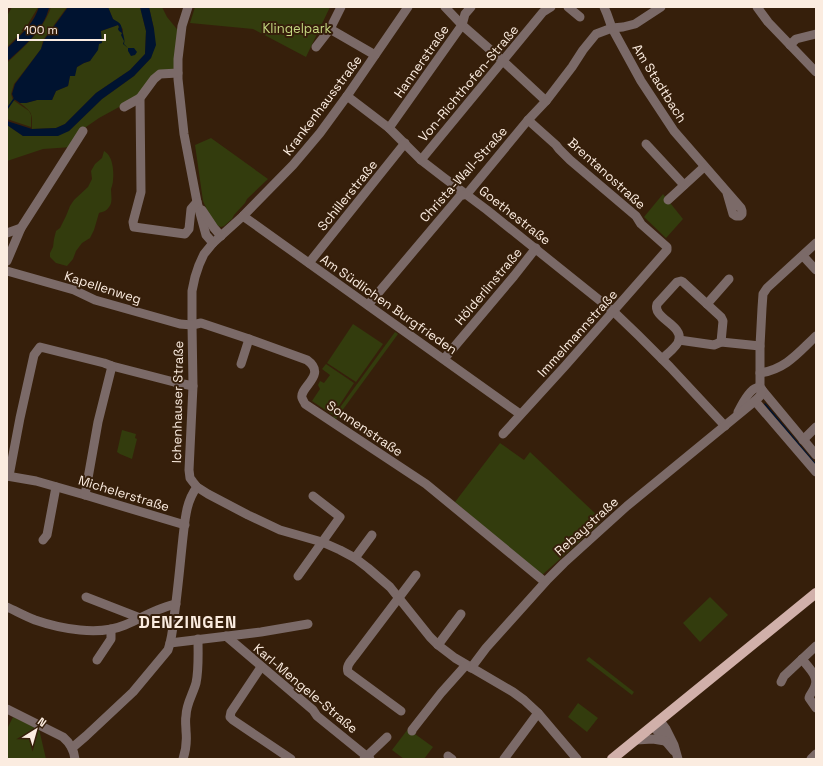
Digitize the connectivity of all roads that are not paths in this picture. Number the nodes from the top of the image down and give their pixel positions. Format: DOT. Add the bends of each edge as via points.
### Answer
graph roads {
  1 [pos="188,7"];
  2 [pos="341,7"];
  3 [pos="408,7"];
  4 [pos="445,7"];
  5 [pos="471,7"];
  6 [pos="551,7"];
  7 [pos="568,7"];
  8 [pos="604,7"];
  9 [pos="661,7"];
  10 [pos="757,7"];
  11 [pos="580,17"];
  12 [pos="462,25"];
  13 [pos="612,28"];
  14 [pos="330,29"];
  15 [pos="816,34"];
  16 [pos="790,45"];
  17 [pos="316,47"];
  18 [pos="375,55"];
  19 [pos="504,61"];
  20 [pos="816,72"];
  21 [pos="178,74"];
  22 [pos="347,96"];
  23 [pos="140,98"];
  24 [pos="546,101"];
  25 [pos="124,107"];
  26 [pos="528,120"];
  27 [pos="389,128"];
  28 [pos="82,131"];
  29 [pos="405,144"];
  30 [pos="646,144"];
  31 [pos="422,160"];
  32 [pos="704,167"];
  33 [pos="684,185"];
  34 [pos="727,193"];
  35 [pos="467,194"];
  36 [pos="668,200"];
  37 [pos="197,202"];
  38 [pos="243,216"];
  39 [pos="21,228"];
  40 [pos="7,233"];
  41 [pos="221,236"];
  42 [pos="213,243"];
  43 [pos="816,243"];
  44 [pos="667,247"];
  45 [pos="536,248"];
  46 [pos="803,256"];
  47 [pos="7,261"];
  48 [pos="309,263"];
  49 [pos="816,270"];
  50 [pos="7,271"];
  51 [pos="729,279"];
  52 [pos="707,304"];
  53 [pos="368,305"];
  54 [pos="613,311"];
  55 [pos="192,324"];
  56 [pos="816,336"];
  57 [pos="249,339"];
  58 [pos="679,340"];
  59 [pos="721,342"];
  60 [pos="760,346"];
  61 [pos="444,359"];
  62 [pos="662,359"];
  63 [pos="241,364"];
  64 [pos="112,366"];
  65 [pos="760,373"];
  66 [pos="193,386"];
  67 [pos="762,390"];
  68 [pos="755,401"];
  69 [pos="520,414"];
  70 [pos="734,418"];
  71 [pos="724,426"];
  72 [pos="816,426"];
  73 [pos="503,434"];
  74 [pos="803,440"];
  75 [pos="816,455"];
  76 [pos="816,472"];
  77 [pos="8,476"];
  78 [pos="56,487"];
  79 [pos="197,487"];
  80 [pos="85,495"];
  81 [pos="313,496"];
  82 [pos="185,525"];
  83 [pos="372,535"];
  84 [pos="43,540"];
  85 [pos="322,542"];
  86 [pos="355,558"];
  87 [pos="416,575"];
  88 [pos="298,576"];
  89 [pos="545,582"];
  90 [pos="816,593"];
  91 [pos="86,597"];
  92 [pos="398,597"];
  93 [pos="176,604"];
  94 [pos="7,607"];
  95 [pos="461,614"];
  96 [pos="140,618"];
  97 [pos="308,624"];
  98 [pos="111,629"];
  99 [pos="226,636"];
  100 [pos="198,639"];
  101 [pos="170,643"];
  102 [pos="438,645"];
  103 [pos="816,646"];
  104 [pos="802,658"];
  105 [pos="97,660"];
  106 [pos="261,667"];
  107 [pos="468,667"];
  108 [pos="781,682"];
  109 [pos="816,708"];
  110 [pos="7,709"];
  111 [pos="402,711"];
  112 [pos="538,713"];
  113 [pos="656,724"];
  114 [pos="412,731"];
  115 [pos="387,737"];
  116 [pos="636,740"];
  117 [pos="665,741"];
  118 [pos="72,748"];
  119 [pos="816,754"];
  120 [pos="677,756"];
  121 [pos="367,758"];
  122 [pos="74,759"];
  123 [pos="183,759"];
  124 [pos="291,759"];
  125 [pos="504,759"];
  126 [pos="576,759"];
  127 [pos="612,759"];
  128 [pos="811,759"];
  1 -- 21 [label="street" via="182,26"];
  2 -- 14 [label="street"];
  3 -- 18 [label="street, Krankenhausstraße"];
  4 -- 12 [label="street"];
  5 -- 12 [label="street, Hannerstraße" via="465,14"];
  6 -- 19 [label="street, Von-Richthofen-Straße" via="543,12"];
  7 -- 11 [label="street"];
  8 -- 13 [label="street, Am Stadtbach"];
  9 -- 13 [label="street, Christa-Wall-Straße" via="636,24"];
  10 -- 16 [label="street"];
  12 -- 19 [label="street"];
  12 -- 27 [label="street, Hannerstraße"];
  13 -- 24 [label="street, Christa-Wall-Straße" via="596,34"];
  13 -- 32 [label="street, Am Stadtbach" via="670,126"];
  14 -- 17 [label="street"];
  14 -- 18 [label="street"];
  15 -- 16 [label="street" via="796,40"];
  16 -- 20 [label="street"];
  18 -- 22 [label="street, Krankenhausstraße"];
  19 -- 24 [label="street"];
  19 -- 31 [label="street, Von-Richthofen-Straße"];
  21 -- 23 [label="street" via="160,74"];
  21 -- 37 [label="street" via="184,134"];
  22 -- 27 [label="street, Goethestraße"];
  22 -- 38 [label="street, Krankenhausstraße" via="320,133"];
  23 -- 25 [label="street"];
  23 -- 37 [label="street" via="141,192 134,227 185,234 191,208"];
  24 -- 26 [label="street, Christa-Wall-Straße"];
  26 -- 35 [label="street, Christa-Wall-Straße"];
  26 -- 44 [label="street, Brentanostraße"];
  27 -- 29 [label="street, Goethestraße"];
  28 -- 39 [label="street"];
  29 -- 31 [label="street, Goethestraße"];
  29 -- 48 [label="street, Schillerstraße"];
  30 -- 33 [label="street"];
  31 -- 35 [label="street, Goethestraße"];
  32 -- 33 [label="street"];
  32 -- 34 [label="street, Am Stadtbach"];
  33 -- 36 [label="street"];
  35 -- 45 [label="street, Goethestraße"];
  35 -- 53 [label="street, Christa-Wall-Straße" via="460,196"];
  37 -- 41 [label="street"];
  37 -- 42 [label="street" via="206,235"];
  38 -- 41 [label="street, Krankenhausstraße"];
  38 -- 48 [label="street, Am Südlichen Burgfrieden"];
  39 -- 40 [label="street"];
  39 -- 47 [label="street"];
  41 -- 42 [label="street, Krankenhausstraße"];
  42 -- 55 [label="street, Ichenhauser Straße" via="198,265 192,291"];
  43 -- 46 [label="street"];
  44 -- 54 [label="street, Immelmannstraße"];
  45 -- 54 [label="street, Goethestraße"];
  45 -- 61 [label="street, Hölderlinstraße"];
  46 -- 49 [label="street"];
  46 -- 60 [label="street" via="763,294"];
  48 -- 53 [label="street, Am Südlichen Burgfrieden"];
  50 -- 55 [label="street, Kapellenweg" via="74,290 95,300 180,324"];
  51 -- 52 [label="street"];
  52 -- 58 [label="street" via="680,281 657,304 656,310 676,330"];
  52 -- 59 [label="street" via="723,321"];
  53 -- 61 [label="street, Am Südlichen Burgfrieden"];
  54 -- 62 [label="street, Goethestraße"];
  54 -- 69 [label="street, Immelmannstraße"];
  55 -- 57 [label="street, Sonnenstraße" via="201,323"];
  55 -- 66 [label="street, Ichenhauser Straße"];
  56 -- 65 [label="street" via="788,362"];
  57 -- 63 [label="street"];
  57 -- 89 [label="street, Sonnenstraße" via="313,364 313,377 302,395 305,404 426,484"];
  58 -- 59 [label="street" via="714,345"];
  58 -- 62 [label="street"];
  59 -- 60 [label="street"];
  60 -- 65 [label="street"];
  61 -- 69 [label="street, Am Südlichen Burgfrieden"];
  62 -- 71 [label="street, Goethestraße"];
  64 -- 66 [label="street"];
  64 -- 77 [label="street" via="40,348 34,355"];
  64 -- 80 [label="street" via="98,422"];
  65 -- 67 [label="street"];
  66 -- 79 [label="street, Ichenhauser Straße" via="189,470 190,478"];
  67 -- 68 [label="street, Rebaystraße"];
  67 -- 70 [label="street, Rebaystraße" via="754,389"];
  67 -- 74 [label="street"];
  68 -- 70 [label="street, Rebaystraße"];
  68 -- 76 [label="street"];
  69 -- 73 [label="street, Immelmannstraße"];
  70 -- 71 [label="street, Rebaystraße"];
  71 -- 89 [label="street, Rebaystraße" via="627,506"];
  72 -- 74 [label="street"];
  74 -- 75 [label="street"];
  77 -- 78 [label="street, Michelerstraße"];
  78 -- 80 [label="street, Michelerstraße"];
  78 -- 84 [label="street"];
  79 -- 82 [label="street" via="188,504"];
  79 -- 85 [label="street" via="280,530"];
  80 -- 82 [label="street, Michelerstraße"];
  81 -- 85 [label="street" via="340,516"];
  82 -- 93 [label="street"];
  83 -- 86 [label="street"];
  85 -- 86 [label="street"];
  85 -- 88 [label="street"];
  86 -- 92 [label="street"];
  87 -- 92 [label="street"];
  89 -- 107 [label="street, Rebaystraße"];
  90 -- 113 [label="main road"];
  91 -- 96 [label="street"];
  92 -- 102 [label="street"];
  92 -- 111 [label="street" via="347,668 348,672"];
  93 -- 96 [label="street"];
  93 -- 101 [label="street"];
  94 -- 98 [label="street" via="35,620 66,628 94,631"];
  95 -- 102 [label="street"];
  96 -- 98 [label="street"];
  97 -- 99 [label="street"];
  98 -- 105 [label="street" via="111,639"];
  99 -- 100 [label="street"];
  99 -- 106 [label="street, Karl-Mengele-Straße"];
  100 -- 101 [label="street"];
  100 -- 123 [label="street" via="198,672 185,716 186,746"];
  101 -- 118 [label="street" via="164,656 134,692"];
  102 -- 107 [label="street"];
  103 -- 104 [label="street"];
  104 -- 108 [label="street"];
  104 -- 109 [label="street" via="816,676 816,685 809,698"];
  106 -- 121 [label="street, Karl-Mengele-Straße"];
  106 -- 124 [label="street" via="230,717"];
  107 -- 112 [label="street" via="513,692"];
  107 -- 114 [label="street, Rebaystraße" via="440,693"];
  110 -- 118 [label="street" via="61,735"];
  112 -- 125 [label="street"];
  112 -- 126 [label="street"];
  113 -- 116 [label="main road"];
  113 -- 117 [label="street"];
  113 -- 120 [label="street" via="666,729"];
  115 -- 121 [label="street"];
  116 -- 117 [label="street"];
  116 -- 127 [label="main road"];
  117 -- 120 [label="street"];
  118 -- 122 [label="street"];
  119 -- 128 [label="street"];
}
